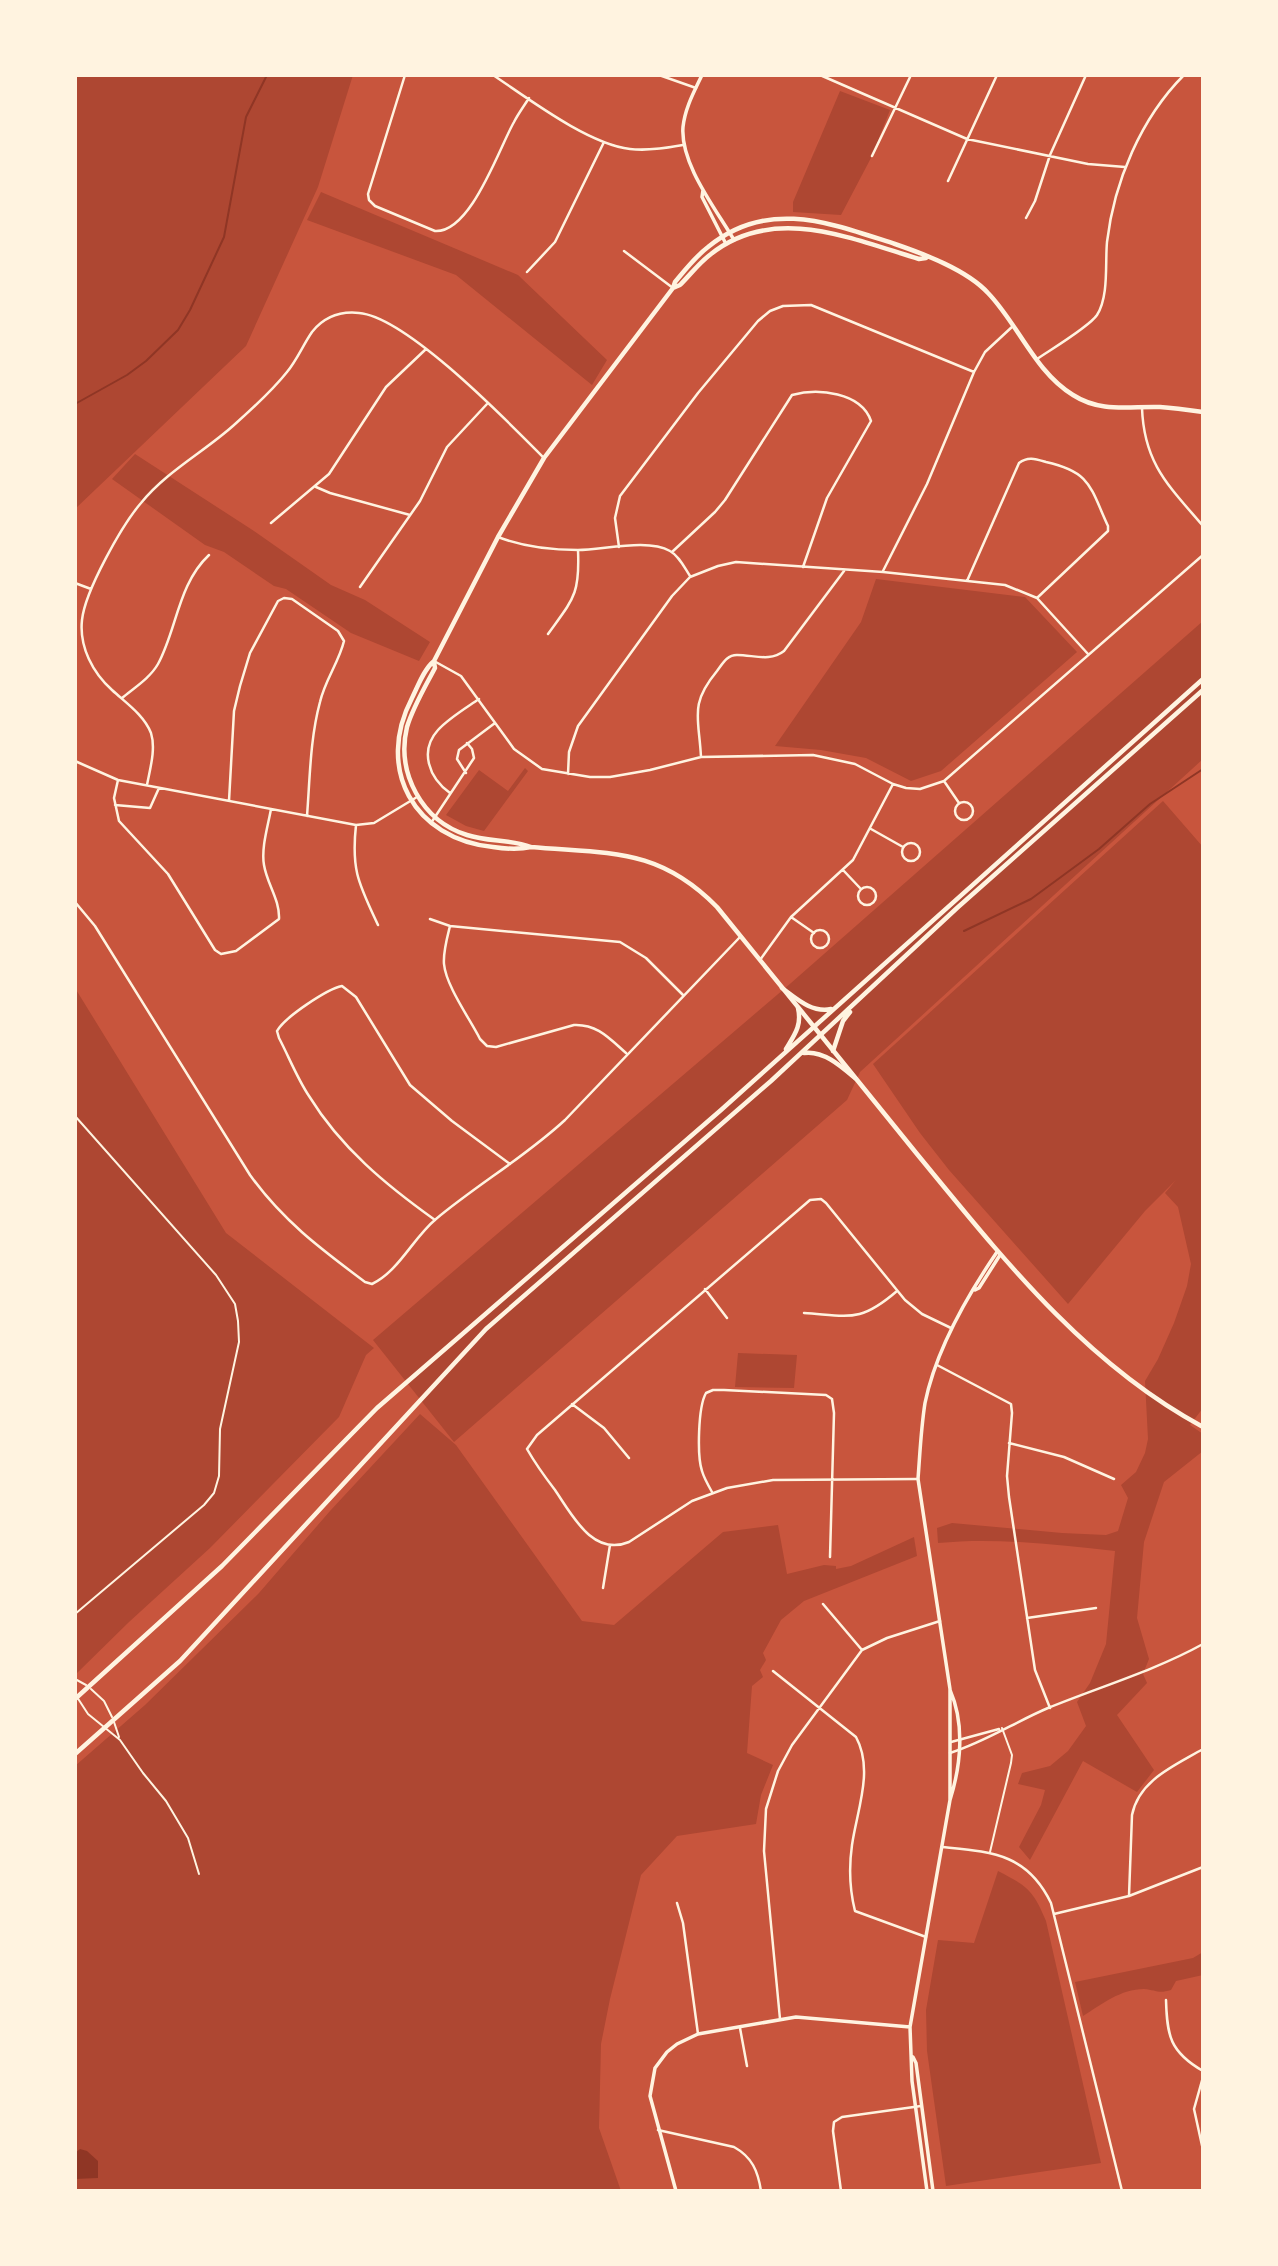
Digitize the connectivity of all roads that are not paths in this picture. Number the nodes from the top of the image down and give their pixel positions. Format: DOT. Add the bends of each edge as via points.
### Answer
graph roads {
  1 [pos="405,75"];
  2 [pos="493,75"];
  3 [pos="659,75"];
  4 [pos="702,75"];
  5 [pos="820,75"];
  6 [pos="911,75"];
  7 [pos="997,75"];
  8 [pos="1086,75"];
  9 [pos="1184,75"];
  10 [pos="831,78"];
  11 [pos="696,88"];
  12 [pos="528,98"];
  13 [pos="894,108"];
  14 [pos="967,139"];
  15 [pos="604,142"];
  16 [pos="684,145"];
  17 [pos="1050,155"];
  18 [pos="872,156"];
  19 [pos="1125,167"];
  20 [pos="948,181"];
  21 [pos="703,190"];
  22 [pos="1026,218"];
  23 [pos="730,233"];
  24 [pos="722,237"];
  25 [pos="734,240"];
  26 [pos="726,244"];
  27 [pos="624,251"];
  28 [pos="927,258"];
  29 [pos="527,272"];
  30 [pos="673,288"];
  31 [pos="1013,326"];
  32 [pos="426,349"];
  33 [pos="1037,359"];
  34 [pos="974,372"];
  35 [pos="487,404"];
  36 [pos="1142,407"];
  37 [pos="1203,412"];
  38 [pos="544,458"];
  39 [pos="316,487"];
  40 [pos="410,515"];
  41 [pos="271,523"];
  42 [pos="1203,526"];
  43 [pos="498,537"];
  44 [pos="619,547"];
  45 [pos="578,550"];
  46 [pos="672,552"];
  47 [pos="209,555"];
  48 [pos="1203,555"];
  49 [pos="803,567"];
  50 [pos="844,571"];
  51 [pos="883,572"];
  52 [pos="690,577"];
  53 [pos="967,581"];
  54 [pos="75,583"];
  55 [pos="360,587"];
  56 [pos="91,589"];
  57 [pos="1038,598"];
  58 [pos="548,634"];
  59 [pos="1088,655"];
  60 [pos="434,661"];
  61 [pos="1203,679"];
  62 [pos="1203,690"];
  63 [pos="122,698"];
  64 [pos="479,699"];
  65 [pos="495,723"];
  66 [pos="467,743"];
  67 [pos="701,757"];
  68 [pos="75,761"];
  69 [pos="466,773"];
  70 [pos="568,774"];
  71 [pos="118,780"];
  72 [pos="944,781"];
  73 [pos="893,784"];
  74 [pos="147,785"];
  75 [pos="159,788"];
  76 [pos="450,793"];
  77 [pos="417,797"];
  78 [pos="229,801"];
  79 [pos="412,801"];
  80 [pos="959,803"];
  81 [pos="115,805"];
  82 [pos="271,809"];
  83 [pos="307,816"];
  84 [pos="434,817"];
  85 [pos="431,823"];
  86 [pos="356,825"];
  87 [pos="871,829"];
  88 [pos="531,847"];
  89 [pos="903,847"];
  90 [pos="843,870"];
  91 [pos="860,889"];
  92 [pos="75,902"];
  93 [pos="791,917"];
  94 [pos="430,919"];
  95 [pos="377,925"];
  96 [pos="450,926"];
  97 [pos="814,933"];
  98 [pos="741,936"];
  99 [pos="760,960"];
  100 [pos="782,988"];
  101 [pos="683,995"];
  102 [pos="857,1003"];
  103 [pos="798,1007"];
  104 [pos="834,1008"];
  105 [pos="813,1027"];
  106 [pos="821,1036"];
  107 [pos="833,1051"];
  108 [pos="627,1054"];
  109 [pos="782,1055"];
  110 [pos="800,1055"];
  111 [pos="855,1078"];
  112 [pos="75,1116"];
  113 [pos="510,1164"];
  114 [pos="435,1220"];
  115 [pos="999,1253"];
  116 [pos="705,1289"];
  117 [pos="897,1292"];
  118 [pos="804,1313"];
  119 [pos="727,1318"];
  120 [pos="951,1328"];
  121 [pos="937,1365"];
  122 [pos="572,1404"];
  123 [pos="1202,1424"];
  124 [pos="1009,1443"];
  125 [pos="629,1458"];
  126 [pos="834,1479"];
  127 [pos="918,1479"];
  128 [pos="1114,1479"];
  129 [pos="712,1492"];
  130 [pos="610,1545"];
  131 [pos="830,1557"];
  132 [pos="603,1588"];
  133 [pos="823,1604"];
  134 [pos="1096,1608"];
  135 [pos="75,1614"];
  136 [pos="1027,1618"];
  137 [pos="940,1621"];
  138 [pos="1203,1644"];
  139 [pos="862,1650"];
  140 [pos="773,1671"];
  141 [pos="75,1678"];
  142 [pos="88,1687"];
  143 [pos="950,1689"];
  144 [pos="76,1697"];
  145 [pos="1051,1707"];
  146 [pos="819,1708"];
  147 [pos="114,1721"];
  148 [pos="1002,1728"];
  149 [pos="105,1729"];
  150 [pos="959,1739"];
  151 [pos="120,1740"];
  152 [pos="951,1742"];
  153 [pos="1203,1749"];
  154 [pos="959,1750"];
  155 [pos="950,1753"];
  156 [pos="75,1754"];
  157 [pos="950,1800"];
  158 [pos="942,1847"];
  159 [pos="990,1852"];
  160 [pos="1203,1867"];
  161 [pos="199,1874"];
  162 [pos="1129,1896"];
  163 [pos="677,1902"];
  164 [pos="1054,1914"];
  165 [pos="926,1937"];
  166 [pos="1166,2000"];
  167 [pos="780,2019"];
  168 [pos="910,2027"];
  169 [pos="740,2028"];
  170 [pos="698,2034"];
  171 [pos="913,2057"];
  172 [pos="747,2066"];
  173 [pos="1203,2071"];
  174 [pos="1203,2077"];
  175 [pos="921,2106"];
  176 [pos="915,2107"];
  177 [pos="658,2130"];
  178 [pos="1203,2148"];
  179 [pos="676,2191"];
  180 [pos="761,2191"];
  181 [pos="841,2191"];
  182 [pos="927,2191"];
  183 [pos="933,2191"];
  184 [pos="1122,2191"];
  1 -- 12 [label="street" via="369,200 435,231 450,227 477,197"];
  2 -- 12 [label="street"];
  3 -- 11 [label="street"];
  4 -- 11 [label="street"];
  5 -- 10 [label="street"];
  6 -- 13 [label="street"];
  7 -- 14 [label="street"];
  8 -- 17 [label="street"];
  9 -- 19 [label="street" via="1156,110"];
  10 -- 13 [label="street"];
  11 -- 16 [label="street" via="686,110"];
  12 -- 15 [label="street"];
  13 -- 14 [label="street"];
  13 -- 18 [label="street"];
  14 -- 17 [label="street"];
  14 -- 20 [label="street"];
  15 -- 16 [label="street" via="647,150"];
  15 -- 29 [label="street" via="555,242"];
  16 -- 21 [label="street"];
  17 -- 19 [label="street"];
  17 -- 22 [label="street"];
  19 -- 33 [label="street" via="1111,220 1096,317"];
  21 -- 23 [label="street"];
  21 -- 24 [label="street" via="702,197"];
  23 -- 24 [label="main road"];
  23 -- 25 [label="street"];
  23 -- 28 [label="main road" via="764,220 805,218 842,226"];
  24 -- 26 [label="street"];
  24 -- 30 [label="main road" via="704,249"];
  25 -- 26 [label="main road"];
  25 -- 28 [label="main road" via="779,228 814,229 919,260"];
  26 -- 30 [label="main road"];
  27 -- 30 [label="street"];
  28 -- 31 [label="main road" via="974,279"];
  30 -- 38 [label="main road"];
  31 -- 33 [label="main road"];
  31 -- 34 [label="street" via="985,352"];
  32 -- 35 [label="street"];
  32 -- 39 [label="street" via="386,387"];
  32 -- 56 [label="street" via="371,314 335,314 320,324 272,388 139,505"];
  33 -- 36 [label="main road" via="1056,383 1086,403 1103,408"];
  34 -- 44 [label="street" via="811,306 770,311 698,393 620,496 615,518"];
  34 -- 51 [label="street" via="928,484"];
  35 -- 38 [label="street"];
  35 -- 40 [label="street" via="447,447"];
  36 -- 37 [label="main road"];
  36 -- 42 [label="street" via="1159,474"];
  38 -- 43 [label="main road"];
  39 -- 40 [label="street"];
  39 -- 41 [label="street"];
  40 -- 55 [label="street"];
  43 -- 45 [label="street" via="519,545"];
  43 -- 60 [label="main road"];
  44 -- 45 [label="street"];
  44 -- 46 [label="street" via="653,546"];
  45 -- 58 [label="street" via="577,590"];
  46 -- 49 [label="street" via="725,499 792,395 830,393 868,412 871,421 827,498"];
  46 -- 52 [label="street"];
  47 -- 63 [label="street" via="193,574 152,673"];
  48 -- 59 [label="street"];
  49 -- 50 [label="street"];
  49 -- 52 [label="street" via="736,562"];
  50 -- 51 [label="street"];
  50 -- 67 [label="street" via="784,651 773,658 728,657 707,682 697,704"];
  51 -- 53 [label="street"];
  52 -- 70 [label="street" via="578,726 569,752"];
  53 -- 57 [label="street" via="1016,587"];
  53 -- 57 [label="street" via="1019,463 1031,458 1061,465 1082,475 1089,484 1108,531"];
  54 -- 56 [label="street"];
  56 -- 63 [label="street" via="82,621 90,664"];
  57 -- 59 [label="street"];
  59 -- 72 [label="street"];
  60 -- 64 [label="street" via="461,676"];
  60 -- 77 [label="main road" via="405,738 407,771"];
  60 -- 79 [label="main road" via="405,711 398,734 401,776"];
  61 -- 104 [label="main road"];
  62 -- 102 [label="main road"];
  63 -- 74 [label="street" via="152,736"];
  64 -- 65 [label="street"];
  64 -- 76 [label="street" via="440,727 430,744 430,771"];
  65 -- 66 [label="street"];
  65 -- 70 [label="street" via="514,749 534,765"];
  66 -- 69 [label="street" via="474,758"];
  66 -- 69 [label="street" via="457,757"];
  67 -- 70 [label="street" via="610,777"];
  67 -- 73 [label="street" via="826,756 856,764"];
  68 -- 71 [label="street"];
  69 -- 76 [label="street"];
  71 -- 74 [label="street"];
  71 -- 81 [label="street"];
  72 -- 73 [label="street" via="920,789"];
  72 -- 80 [label="street"];
  73 -- 87 [label="street"];
  74 -- 75 [label="street"];
  75 -- 78 [label="street"];
  75 -- 81 [label="street" via="150,808"];
  76 -- 84 [label="street"];
  77 -- 79 [label="street"];
  77 -- 84 [label="main road"];
  78 -- 82 [label="street"];
  78 -- 83 [label="street" via="234,711 247,664 278,601 292,598 344,640 314,727"];
  79 -- 85 [label="main road"];
  79 -- 86 [label="street" via="374,823"];
  80 -- 80 [label="street" via="971,804 970,818 957,816"];
  81 -- 82 [label="street" via="119,821 168,874 220,954 236,951 279,919 279,906 263,862"];
  82 -- 83 [label="street"];
  83 -- 86 [label="street"];
  84 -- 85 [label="street"];
  84 -- 88 [label="main road" via="467,835"];
  85 -- 88 [label="main road" via="469,845"];
  86 -- 95 [label="street" via="355,869"];
  87 -- 89 [label="street"];
  87 -- 90 [label="street"];
  88 -- 98 [label="main road" via="635,856 659,864 697,886"];
  89 -- 89 [label="street" via="916,845 918,858 904,859"];
  90 -- 91 [label="street"];
  90 -- 93 [label="street"];
  91 -- 91 [label="street" via="874,890 873,903 861,903"];
  92 -- 114 [label="street" via="95,926 250,1175 306,1238 372,1284"];
  93 -- 97 [label="street"];
  93 -- 99 [label="street"];
  94 -- 96 [label="street"];
  96 -- 101 [label="street" via="620,942 646,958"];
  96 -- 108 [label="street" via="444,966 487,1046 586,1024"];
  97 -- 97 [label="street" via="828,933 828,945 814,946"];
  98 -- 99 [label="main road"];
  98 -- 101 [label="street"];
  99 -- 100 [label="main road"];
  100 -- 103 [label="main road"];
  100 -- 104 [label="main road" via="809,1006"];
  101 -- 108 [label="street"];
  102 -- 106 [label="main road"];
  102 -- 107 [label="main road" via="843,1021"];
  103 -- 105 [label="main road"];
  103 -- 109 [label="main road" via="798,1030"];
  104 -- 105 [label="main road"];
  105 -- 106 [label="main road"];
  105 -- 109 [label="main road"];
  106 -- 107 [label="main road"];
  106 -- 110 [label="main road"];
  107 -- 111 [label="main road"];
  108 -- 113 [label="street" via="565,1121"];
  109 -- 142 [label="main road" via="377,1408 222,1566"];
  110 -- 111 [label="main road" via="817,1053"];
  110 -- 147 [label="main road" via="474,1340 193,1648"];
  111 -- 115 [label="main road"];
  112 -- 135 [label="lane" via="216,1275 234,1304 239,1331 220,1429 220,1468 214,1493"];
  113 -- 114 [label="street"];
  113 -- 114 [label="street" via="410,1085 348,988 326,992 284,1023 277,1031 279,1038 308,1095 333,1130 373,1174"];
  115 -- 120 [label="street"];
  115 -- 123 [label="main road" via="1092,1349 1157,1400"];
  116 -- 117 [label="street" via="816,1199 826,1203"];
  116 -- 119 [label="street"];
  116 -- 122 [label="street"];
  117 -- 118 [label="street" via="863,1315"];
  117 -- 120 [label="street" via="921,1313"];
  120 -- 121 [label="street"];
  121 -- 124 [label="street" via="1011,1404"];
  121 -- 127 [label="street" via="926,1399"];
  122 -- 125 [label="street" via="604,1429"];
  122 -- 130 [label="street" via="527,1449 582,1530"];
  124 -- 128 [label="street" via="1064,1457"];
  124 -- 136 [label="street" via="1009,1497"];
  126 -- 127 [label="street"];
  126 -- 129 [label="street" via="756,1482"];
  126 -- 129 [label="street" via="832,1399 818,1393 713,1390 702,1399 699,1458"];
  126 -- 131 [label="street"];
  127 -- 137 [label="street"];
  129 -- 130 [label="street" via="629,1542"];
  130 -- 132 [label="street"];
  133 -- 139 [label="street"];
  134 -- 136 [label="street"];
  136 -- 145 [label="street" via="1035,1670"];
  137 -- 139 [label="street"];
  137 -- 143 [label="street"];
  138 -- 145 [label="street"];
  139 -- 146 [label="street"];
  140 -- 146 [label="street"];
  141 -- 142 [label="lane"];
  142 -- 144 [label="main road"];
  142 -- 147 [label="lane" via="104,1701"];
  143 -- 150 [label="street"];
  143 -- 152 [label="street"];
  144 -- 149 [label="lane"];
  145 -- 148 [label="street"];
  146 -- 165 [label="street" via="856,1737 863,1753 863,1784 852,1848 855,1911"];
  146 -- 167 [label="street" via="778,1771 764,1822"];
  147 -- 149 [label="main road"];
  147 -- 151 [label="lane"];
  148 -- 150 [label="street"];
  148 -- 154 [label="street"];
  148 -- 159 [label="lane" via="1012,1755"];
  149 -- 151 [label="lane"];
  149 -- 156 [label="main road"];
  150 -- 152 [label="street"];
  150 -- 154 [label="street"];
  151 -- 161 [label="lane" via="177,1818"];
  152 -- 155 [label="street"];
  153 -- 162 [label="street" via="1141,1791 1132,1815"];
  154 -- 155 [label="street"];
  154 -- 157 [label="street"];
  155 -- 157 [label="street"];
  157 -- 158 [label="street"];
  158 -- 159 [label="street"];
  158 -- 165 [label="street"];
  159 -- 164 [label="street" via="1023,1867 1046,1892"];
  160 -- 162 [label="street"];
  162 -- 164 [label="street"];
  163 -- 170 [label="street" via="684,1923"];
  164 -- 184 [label="street"];
  165 -- 168 [label="street"];
  166 -- 173 [label="street" via="1173,2044 1182,2057"];
  167 -- 168 [label="street"];
  167 -- 169 [label="street"];
  168 -- 171 [label="street"];
  169 -- 170 [label="street"];
  169 -- 172 [label="street"];
  170 -- 177 [label="street" via="677,2044 655,2068 650,2096"];
  171 -- 175 [label="street"];
  171 -- 176 [label="street"];
  174 -- 178 [label="street" via="1194,2109"];
  175 -- 176 [label="street"];
  175 -- 183 [label="street"];
  176 -- 181 [label="street" via="834,2122"];
  176 -- 182 [label="street"];
  177 -- 179 [label="street"];
  177 -- 180 [label="street" via="743,2152 757,2170"];
}
